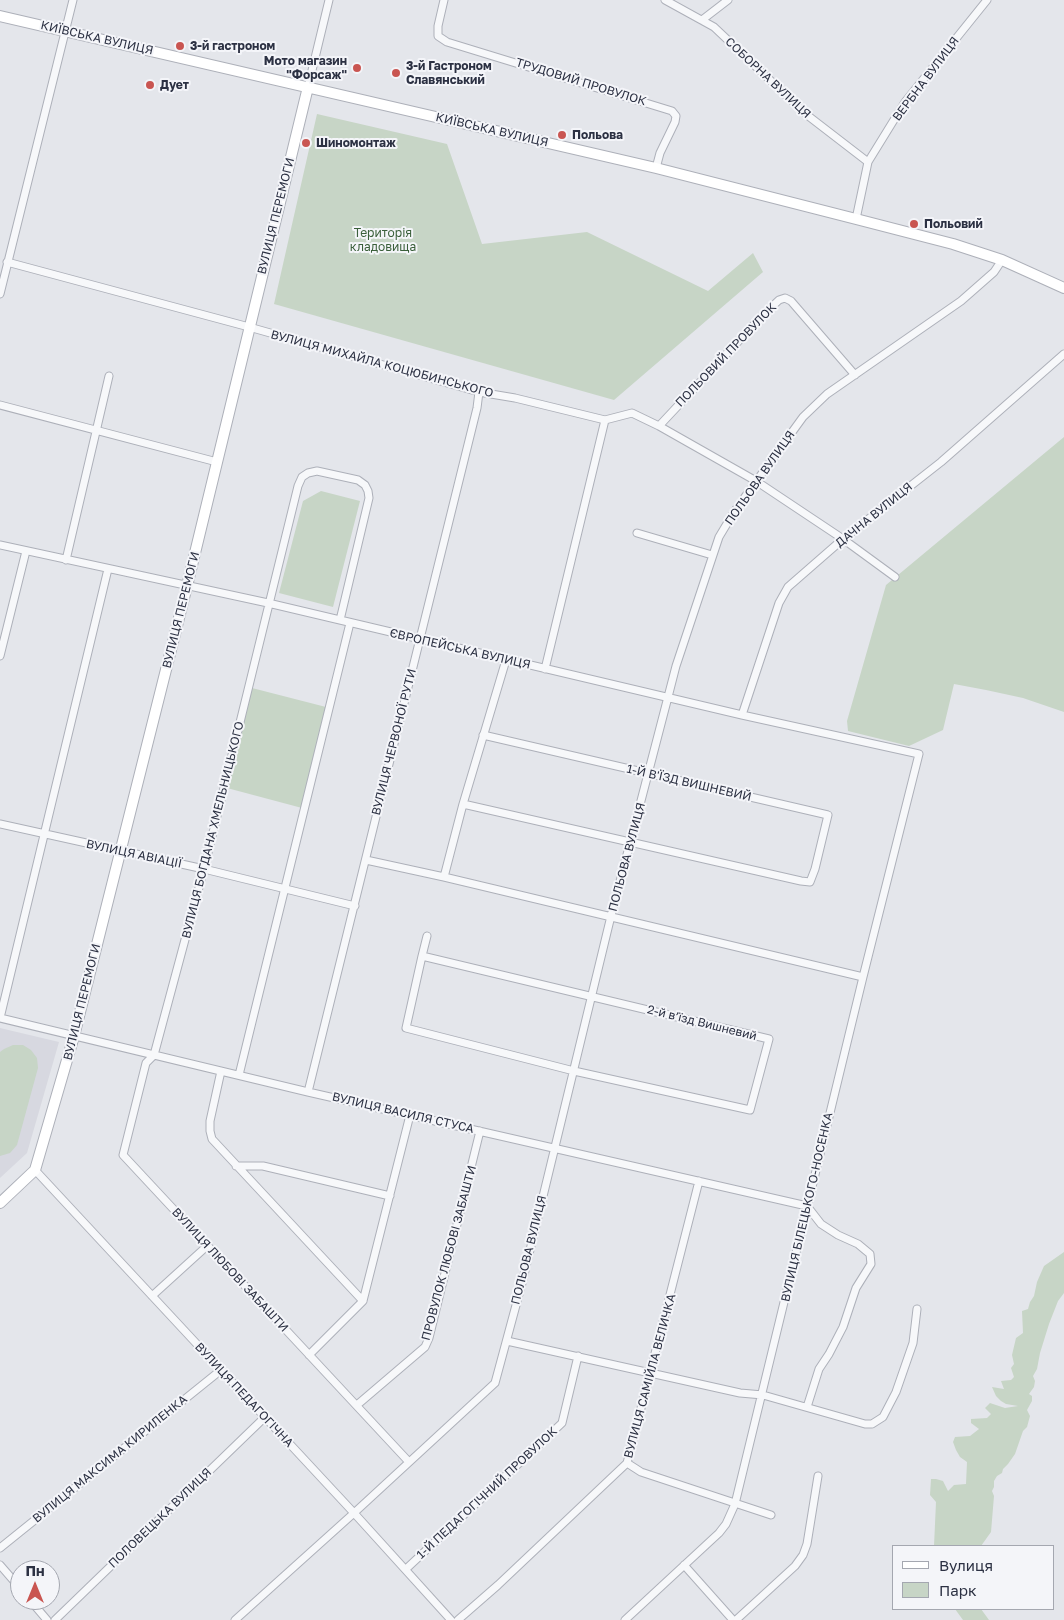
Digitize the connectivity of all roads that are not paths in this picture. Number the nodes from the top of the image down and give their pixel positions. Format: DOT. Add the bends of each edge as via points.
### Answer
graph roads {
  1 [pos="73,0"];
  2 [pos="329,0"];
  3 [pos="444,0"];
  4 [pos="665,0"];
  5 [pos="728,0"];
  6 [pos="987,0"];
  7 [pos="0,16"];
  8 [pos="702,20"];
  9 [pos="65,31"];
  10 [pos="308,87"];
  11 [pos="868,162"];
  12 [pos="656,168"];
  13 [pos="856,219"];
  14 [pos="1002,260"];
  15 [pos="7,262"];
  16 [pos="1064,288"];
  17 [pos="0,294"];
  18 [pos="249,327"];
  19 [pos="1064,354"];
  20 [pos="855,375"];
  21 [pos="110,376"];
  22 [pos="478,392"];
  23 [pos="0,405"];
  24 [pos="605,420"];
  25 [pos="659,426"];
  26 [pos="97,430"];
  27 [pos="217,462"];
  28 [pos="756,482"];
  29 [pos="637,533"];
  30 [pos="843,539"];
  31 [pos="0,545"];
  32 [pos="26,551"];
  33 [pos="712,555"];
  34 [pos="66,560"];
  35 [pos="108,569"];
  36 [pos="895,577"];
  37 [pos="187,586"];
  38 [pos="268,604"];
  39 [pos="340,620"];
  40 [pos="350,623"];
  41 [pos="419,638"];
  42 [pos="0,656"];
  43 [pos="506,660"];
  44 [pos="545,669"];
  45 [pos="668,697"];
  46 [pos="742,715"];
  47 [pos="483,736"];
  48 [pos="919,754"];
  49 [pos="649,773"];
  50 [pos="463,804"];
  51 [pos="0,824"];
  52 [pos="44,834"];
  53 [pos="631,842"];
  54 [pos="120,851"];
  55 [pos="366,860"];
  56 [pos="204,869"];
  57 [pos="444,877"];
  58 [pos="284,889"];
  59 [pos="355,906"];
  60 [pos="611,916"];
  61 [pos="427,936"];
  62 [pos="422,956"];
  63 [pos="863,976"];
  64 [pos="592,995"];
  65 [pos="0,1018"];
  66 [pos="74,1036"];
  67 [pos="154,1055"];
  68 [pos="574,1071"];
  69 [pos="221,1072"];
  70 [pos="238,1076"];
  71 [pos="308,1092"];
  72 [pos="410,1115"];
  73 [pos="480,1131"];
  74 [pos="554,1148"];
  75 [pos="236,1166"];
  76 [pos="35,1170"];
  77 [pos="699,1181"];
  78 [pos="390,1196"];
  79 [pos="0,1203"];
  80 [pos="807,1206"];
  81 [pos="207,1246"];
  82 [pos="152,1296"];
  83 [pos="363,1301"];
  84 [pos="917,1309"];
  85 [pos="507,1341"];
  86 [pos="309,1355"];
  87 [pos="578,1356"];
  88 [pos="221,1370"];
  89 [pos="651,1372"];
  90 [pos="763,1395"];
  91 [pos="357,1406"];
  92 [pos="807,1407"];
  93 [pos="265,1417"];
  94 [pos="409,1462"];
  95 [pos="628,1463"];
  96 [pos="818,1476"];
  97 [pos="735,1504"];
  98 [pos="354,1513"];
  99 [pos="771,1516"];
  100 [pos="0,1548"];
  101 [pos="0,1565"];
  102 [pos="684,1565"];
  103 [pos="406,1569"];
  104 [pos="10,1576"];
  105 [pos="38,1610"];
  106 [pos="47,1620"];
  107 [pos="55,1620"];
  108 [pos="235,1620"];
  109 [pos="451,1620"];
  110 [pos="458,1620"];
  111 [pos="625,1620"];
  112 [pos="735,1620"];
  1 -- 9 [label="street"];
  2 -- 10 [label="street, ВУЛИЦЯ ПЕРЕМОГИ"];
  3 -- 12 [label="street, ТРУДОВИЙ ПРОВУЛОК" via="438,36 447,42 672,111 676,116 675,122"];
  4 -- 8 [label="street, СОБОРНА ВУЛИЦЯ"];
  5 -- 8 [label="street"];
  6 -- 11 [label="street, ВЕРБНА ВУЛИЦЯ" via="905,102"];
  7 -- 9 [label="street, КИЇВСЬКА ВУЛИЦЯ"];
  8 -- 11 [label="street, СОБОРНА ВУЛИЦЯ" via="714,27 807,115"];
  9 -- 10 [label="street, КИЇВСЬКА ВУЛИЦЯ"];
  9 -- 15 [label="street"];
  10 -- 12 [label="street, КИЇВСЬКА ВУЛИЦЯ"];
  10 -- 18 [label="street, ВУЛИЦЯ ПЕРЕМОГИ"];
  11 -- 13 [label="street, ВЕРБНА ВУЛИЦЯ"];
  12 -- 13 [label="street, КИЇВСЬКА ВУЛИЦЯ"];
  13 -- 14 [label="street, КИЇВСЬКА ВУЛИЦЯ"];
  14 -- 16 [label="street, КИЇВСЬКА ВУЛИЦЯ"];
  14 -- 20 [label="street, ПОЛЬОВА ВУЛИЦЯ" via="994,272 961,301"];
  15 -- 17 [label="street"];
  15 -- 18 [label="street, ВУЛИЦЯ МИХАЙЛА КОЦЮБИНСЬКОГО"];
  18 -- 22 [label="street, ВУЛИЦЯ МИХАЙЛА КОЦЮБИНСЬКОГО"];
  18 -- 27 [label="street, ВУЛИЦЯ ПЕРЕМОГИ"];
  19 -- 30 [label="street, ДАЧНА ВУЛИЦЯ" via="941,462"];
  20 -- 25 [label="street, ПОЛЬОВИЙ ПРОВУЛОК" via="791,300 785,298 763,315"];
  20 -- 28 [label="street, ПОЛЬОВА ВУЛИЦЯ" via="826,394 803,418"];
  21 -- 26 [label="street"];
  22 -- 24 [label="street, ВУЛИЦЯ МИХАЙЛА КОЦЮБИНСЬКОГО"];
  22 -- 41 [label="street, ВУЛИЦЯ ЧЕРВОНОЇ РУТИ" via="477,408"];
  23 -- 26 [label="street"];
  24 -- 25 [label="street, ВУЛИЦЯ МИХАЙЛА КОЦЮБИНСЬКОГО" via="632,413"];
  24 -- 44 [label="street"];
  25 -- 28 [label="street, ВУЛИЦЯ МИХАЙЛА КОЦЮБИНСЬКОГО"];
  26 -- 27 [label="street"];
  26 -- 34 [label="street"];
  27 -- 37 [label="street, ВУЛИЦЯ ПЕРЕМОГИ"];
  28 -- 30 [label="street, ВУЛИЦЯ МИХАЙЛА КОЦЮБИНСЬКОГО"];
  28 -- 33 [label="street, ПОЛЬОВА ВУЛИЦЯ" via="734,512"];
  29 -- 33 [label="street"];
  30 -- 36 [label="street, ВУЛИЦЯ МИХАЙЛА КОЦЮБИНСЬКОГО"];
  30 -- 46 [label="street, ДАЧНА ВУЛИЦЯ" via="788,587 779,603"];
  31 -- 32 [label="street, ЄВРОПЕЙСЬКА ВУЛИЦЯ"];
  32 -- 34 [label="street, ЄВРОПЕЙСЬКА ВУЛИЦЯ"];
  32 -- 42 [label="street"];
  33 -- 45 [label="street, ПОЛЬОВА ВУЛИЦЯ"];
  34 -- 35 [label="street, ЄВРОПЕЙСЬКА ВУЛИЦЯ"];
  35 -- 37 [label="street, ЄВРОПЕЙСЬКА ВУЛИЦЯ"];
  35 -- 52 [label="street"];
  37 -- 38 [label="street, ЄВРОПЕЙСЬКА ВУЛИЦЯ"];
  37 -- 54 [label="street, ВУЛИЦЯ ПЕРЕМОГИ"];
  38 -- 39 [label="street, ЄВРОПЕЙСЬКА ВУЛИЦЯ"];
  38 -- 39 [label="street, ВУЛИЦЯ БОГДАНА ХМЕЛЬНИЦЬКОГО" via="302,477 317,471 350,478 365,485 369,498"];
  38 -- 56 [label="street, ВУЛИЦЯ БОГДАНА ХМЕЛЬНИЦЬКОГО"];
  39 -- 40 [label="street, ЄВРОПЕЙСЬКА ВУЛИЦЯ"];
  40 -- 41 [label="street, ЄВРОПЕЙСЬКА ВУЛИЦЯ"];
  40 -- 58 [label="street"];
  41 -- 43 [label="street, ЄВРОПЕЙСЬКА ВУЛИЦЯ"];
  41 -- 55 [label="street, ВУЛИЦЯ ЧЕРВОНОЇ РУТИ"];
  43 -- 44 [label="street, ЄВРОПЕЙСЬКА ВУЛИЦЯ"];
  43 -- 47 [label="street"];
  44 -- 45 [label="street, ЄВРОПЕЙСЬКА ВУЛИЦЯ"];
  45 -- 46 [label="street, ЄВРОПЕЙСЬКА ВУЛИЦЯ"];
  45 -- 49 [label="street, ПОЛЬОВА ВУЛИЦЯ"];
  46 -- 48 [label="street, ЄВРОПЕЙСЬКА ВУЛИЦЯ"];
  47 -- 49 [label="street, 1-Й В'ЇЗД ВИШНЕВИЙ"];
  47 -- 50 [label="street"];
  48 -- 63 [label="street, ВУЛИЦЯ БІЛЕЦЬКОГО-НОСЕНКА"];
  49 -- 53 [label="street, ПОЛЬОВА ВУЛИЦЯ"];
  49 -- 53 [label="street, 1-Й В'ЇЗД ВИШНЕВИЙ" via="828,815 810,882"];
  50 -- 53 [label="street"];
  50 -- 57 [label="street"];
  51 -- 52 [label="street, ВУЛИЦЯ АВІАЦІЇ"];
  52 -- 54 [label="street, ВУЛИЦЯ АВІАЦІЇ"];
  52 -- 65 [label="street"];
  53 -- 60 [label="street, ПОЛЬОВА ВУЛИЦЯ"];
  54 -- 56 [label="street, ВУЛИЦЯ АВІАЦІЇ"];
  54 -- 66 [label="street, ВУЛИЦЯ ПЕРЕМОГИ"];
  55 -- 57 [label="street"];
  55 -- 59 [label="street, ВУЛИЦЯ ЧЕРВОНОЇ РУТИ"];
  56 -- 58 [label="street, ВУЛИЦЯ АВІАЦІЇ"];
  56 -- 67 [label="street, ВУЛИЦЯ БОГДАНА ХМЕЛЬНИЦЬКОГО"];
  57 -- 60 [label="street"];
  58 -- 59 [label="street, ВУЛИЦЯ АВІАЦІЇ"];
  58 -- 70 [label="street"];
  59 -- 71 [label="street, ВУЛИЦЯ ЧЕРВОНОЇ РУТИ"];
  60 -- 63 [label="street"];
  60 -- 64 [label="street, ПОЛЬОВА ВУЛИЦЯ"];
  61 -- 62 [label="street"];
  62 -- 64 [label="street"];
  62 -- 68 [label="street" via="406,1028"];
  63 -- 80 [label="street, ВУЛИЦЯ БІЛЕЦЬКОГО-НОСЕНКА"];
  64 -- 68 [label="street, ПОЛЬОВА ВУЛИЦЯ"];
  64 -- 68 [label="street, 2-й вʼїзд Вишневий" via="769,1039 750,1110"];
  65 -- 66 [label="street, ВУЛИЦЯ ВАСИЛЯ СТУСА"];
  66 -- 67 [label="street, ВУЛИЦЯ ВАСИЛЯ СТУСА"];
  66 -- 76 [label="street, ВУЛИЦЯ ПЕРЕМОГИ"];
  67 -- 69 [label="street, ВУЛИЦЯ ВАСИЛЯ СТУСА"];
  67 -- 81 [label="street, ВУЛИЦЯ ЛЮБОВІ ЗАБАШТИ" via="146,1063 124,1155"];
  68 -- 74 [label="street, ПОЛЬОВА ВУЛИЦЯ"];
  69 -- 70 [label="street, ВУЛИЦЯ ВАСИЛЯ СТУСА"];
  69 -- 75 [label="street" via="210,1131 212,1139"];
  70 -- 71 [label="street, ВУЛИЦЯ ВАСИЛЯ СТУСА"];
  71 -- 72 [label="street, ВУЛИЦЯ ВАСИЛЯ СТУСА"];
  72 -- 73 [label="street, ВУЛИЦЯ ВАСИЛЯ СТУСА"];
  72 -- 78 [label="street"];
  73 -- 74 [label="street, ВУЛИЦЯ ВАСИЛЯ СТУСА"];
  73 -- 91 [label="street, ПРОВУЛОК ЛЮБОВІ ЗАБАШТИ" via="425,1347"];
  74 -- 77 [label="street, ВУЛИЦЯ ВАСИЛЯ СТУСА"];
  74 -- 85 [label="street, ПОЛЬОВА ВУЛИЦЯ"];
  75 -- 78 [label="street" via="263,1166"];
  75 -- 83 [label="street"];
  76 -- 79 [label="street"];
  76 -- 82 [label="street, ВУЛИЦЯ ПЕДАГОГІЧНА"];
  77 -- 80 [label="street, ВУЛИЦЯ ВАСИЛЯ СТУСА"];
  77 -- 89 [label="street, ВУЛИЦЯ САМІЙЛА ВЕЛИЧКА"];
  78 -- 83 [label="street"];
  80 -- 90 [label="street, ВУЛИЦЯ БІЛЕЦЬКОГО-НОСЕНКА"];
  80 -- 92 [label="street" via="821,1224 870,1254 871,1264 856,1288 843,1327 819,1369"];
  81 -- 82 [label="street"];
  81 -- 86 [label="street, ВУЛИЦЯ ЛЮБОВІ ЗАБАШТИ"];
  82 -- 88 [label="street, ВУЛИЦЯ ПЕДАГОГІЧНА"];
  83 -- 86 [label="street"];
  84 -- 92 [label="street" via="913,1343 896,1392 883,1417 876,1423 865,1424"];
  85 -- 87 [label="street"];
  85 -- 94 [label="street, ПОЛЬОВА ВУЛИЦЯ" via="495,1383"];
  86 -- 91 [label="street, ВУЛИЦЯ ЛЮБОВІ ЗАБАШТИ"];
  87 -- 89 [label="street"];
  87 -- 103 [label="street, 1-Й ПЕДАГОГІЧНИЙ ПРОВУЛОК" via="562,1423"];
  88 -- 93 [label="street, ВУЛИЦЯ ПЕДАГОГІЧНА"];
  88 -- 100 [label="street, ВУЛИЦЯ МАКСИМА КИРИЛЕНКА"];
  89 -- 90 [label="street" via="740,1393"];
  89 -- 95 [label="street, ВУЛИЦЯ САМІЙЛА ВЕЛИЧКА"];
  90 -- 92 [label="street"];
  90 -- 97 [label="street, ВУЛИЦЯ БІЛЕЦЬКОГО-НОСЕНКА"];
  91 -- 94 [label="street, ВУЛИЦЯ ЛЮБОВІ ЗАБАШТИ"];
  93 -- 98 [label="street, ВУЛИЦЯ ПЕДАГОГІЧНА"];
  93 -- 107 [label="street, ПОЛОВЕЦЬКА ВУЛИЦЯ"];
  94 -- 98 [label="street, ПОЛЬОВА ВУЛИЦЯ"];
  95 -- 97 [label="street" via="642,1472"];
  95 -- 110 [label="street, ВУЛИЦЯ САМІЙЛА ВЕЛИЧКА"];
  96 -- 112 [label="street" via="809,1537 803,1555"];
  97 -- 99 [label="street"];
  97 -- 102 [label="street, ВУЛИЦЯ БІЛЕЦЬКОГО-НОСЕНКА" via="719,1533"];
  98 -- 103 [label="street, ВУЛИЦЯ ПЕДАГОГІЧНА"];
  98 -- 108 [label="street, ПОЛЬОВА ВУЛИЦЯ"];
  101 -- 104 [label="street"];
  102 -- 111 [label="street, ВУЛИЦЯ БІЛЕЦЬКОГО-НОСЕНКА"];
  102 -- 112 [label="street"];
  103 -- 109 [label="street, ВУЛИЦЯ ПЕДАГОГІЧНА"];
  105 -- 106 [label="street"];
}
